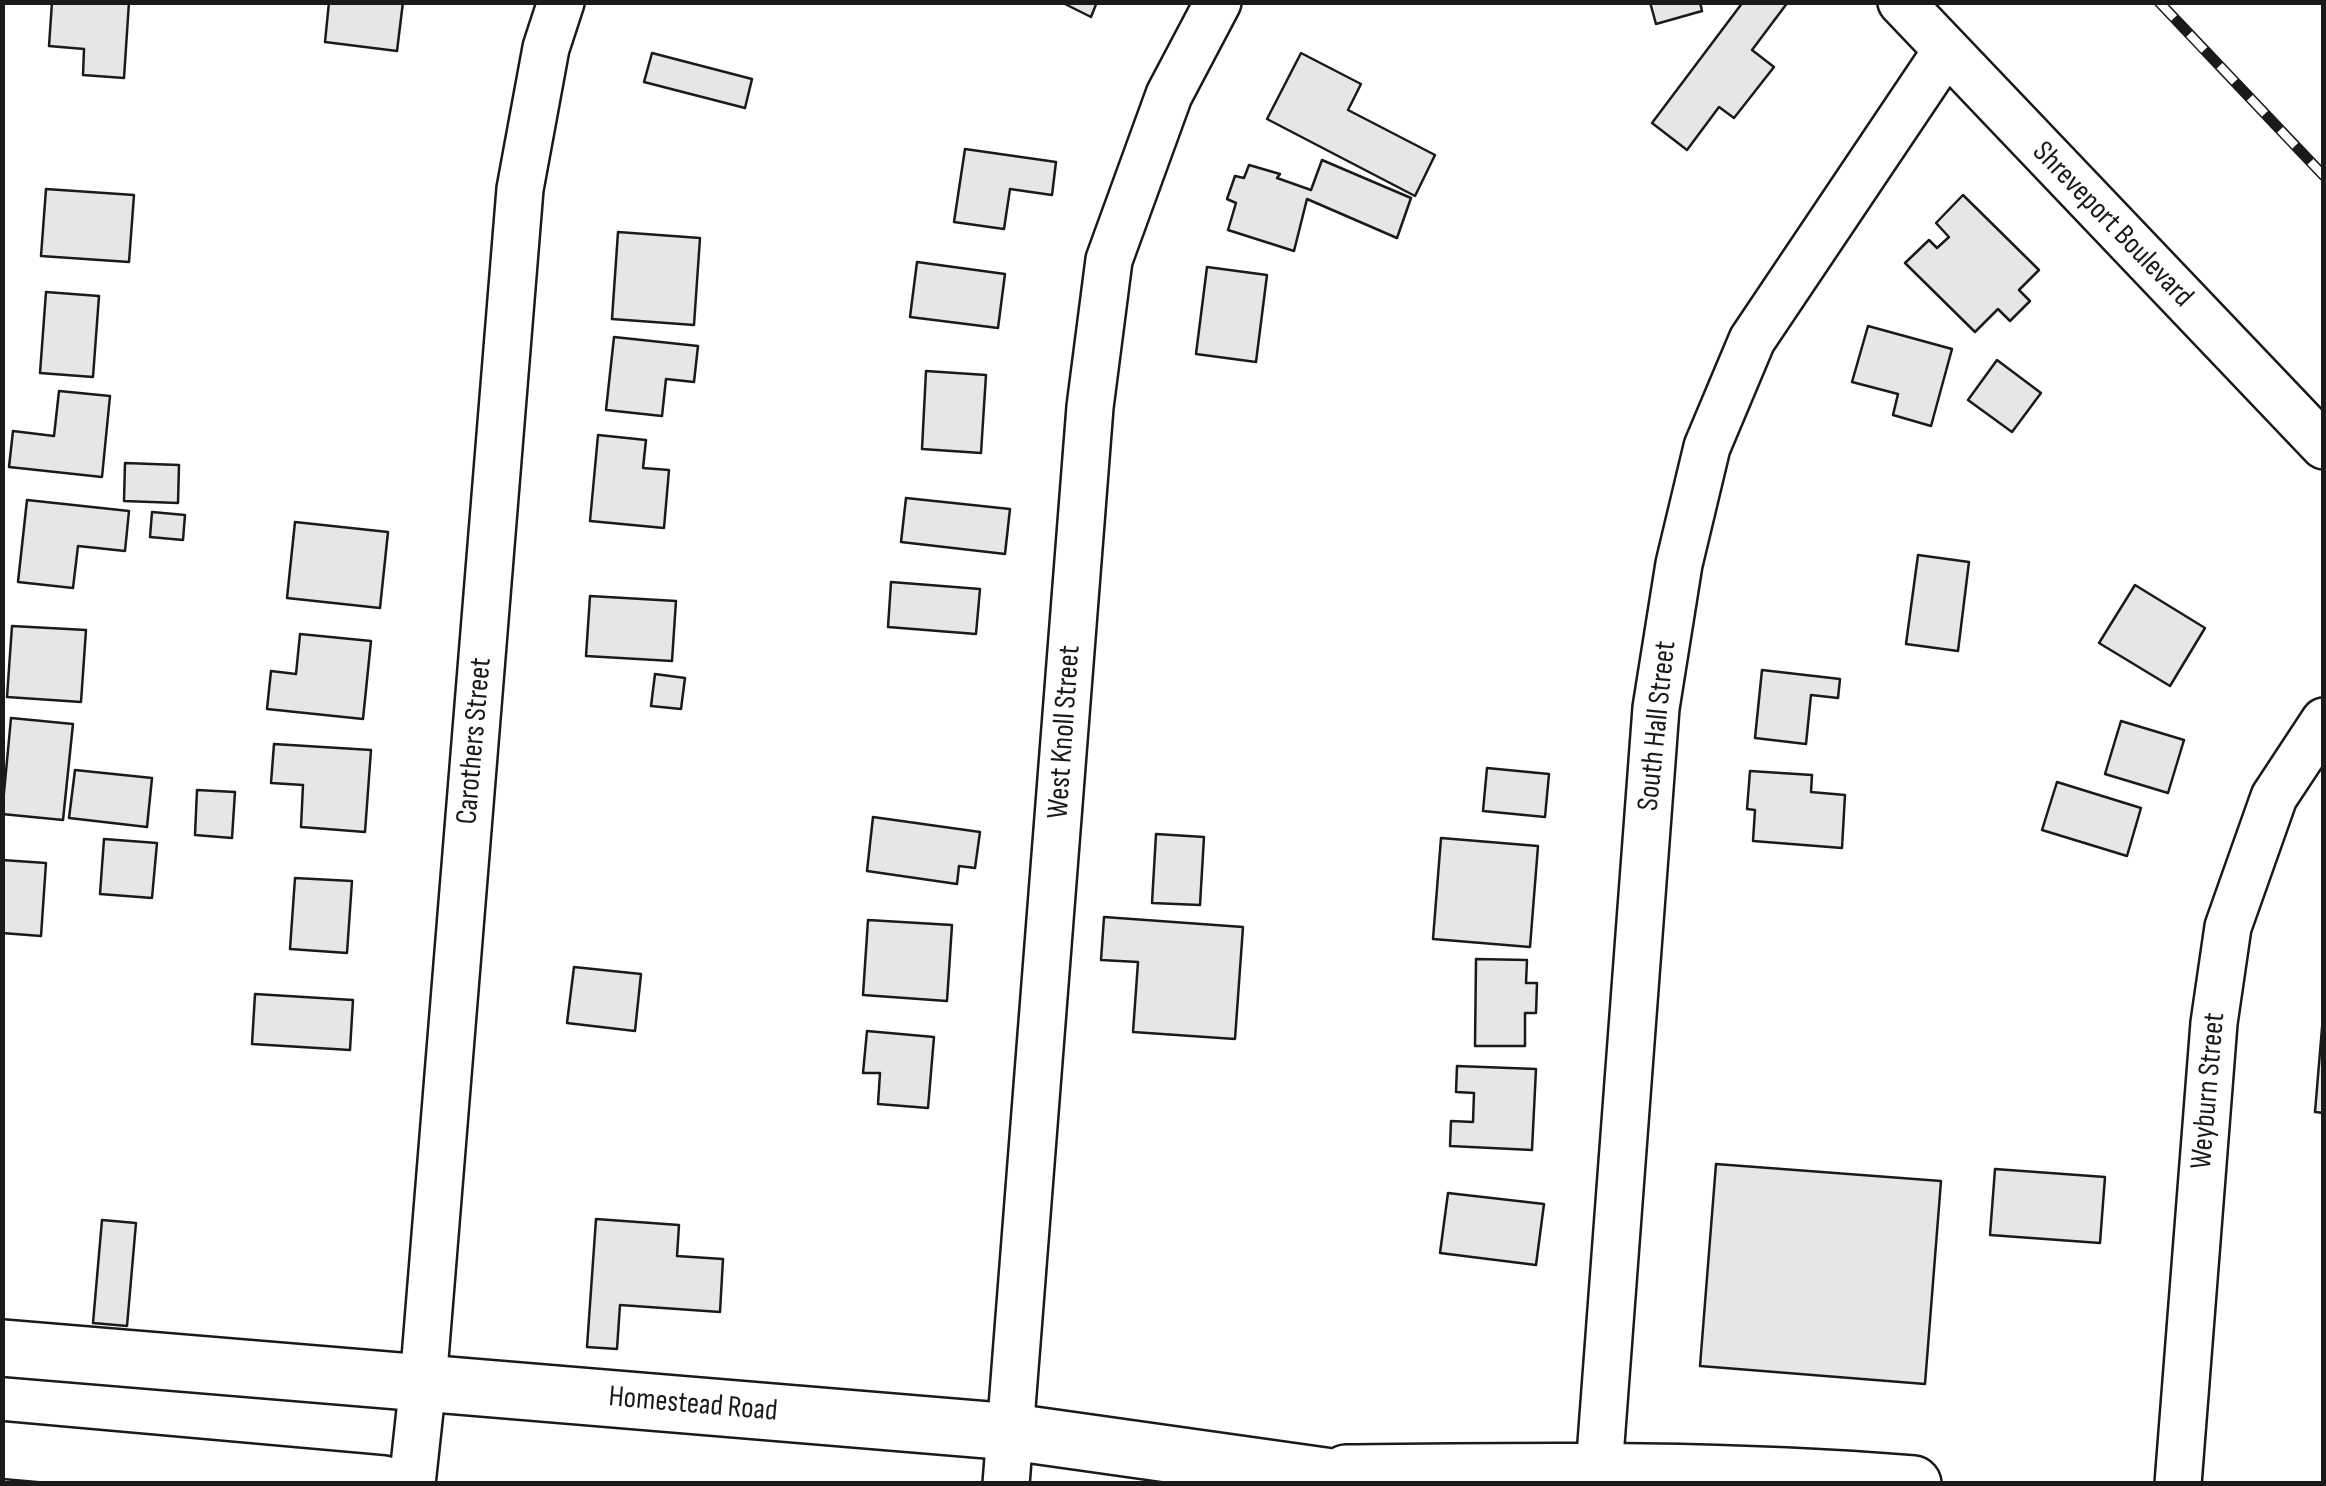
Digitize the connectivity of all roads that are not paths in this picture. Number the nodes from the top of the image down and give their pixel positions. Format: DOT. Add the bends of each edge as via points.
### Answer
graph roads {
  1 [pos="560,2"];
  2 [pos="1218,2"];
  3 [pos="1900,2"];
  4 [pos="1946,51"];
  5 [pos="2324,446"];
  6 [pos="2324,721"];
  7 [pos="2,1348"];
  8 [pos="424,1383"];
  9 [pos="2,1450"];
  10 [pos="1009,1458"];
  11 [pos="1599,1470"];
  12 [pos="1302,1474"];
  13 [pos="383,1484"];
  14 [pos="412,1484"];
  15 [pos="1381,1484"];
  16 [pos="1912,1484"];
  17 [pos="2178,1484"];
  1 -- 8 [label="street, Carothers Street" via="520,189"];
  2 -- 10 [label="street, West Knoll Street" via="1169,95 1110,260 1090,406"];
  3 -- 4 [label="street, Shreveport Boulevard"];
  4 -- 5 [label="street, Shreveport Boulevard"];
  4 -- 11 [label="street, South Hall Street" via="1752,340 1707,446 1656,708"];
  6 -- 17 [label="street, Weyburn Street" via="2274,797 2228,927 2214,1022"];
  7 -- 8 [label="main road, Homestead Road"];
  8 -- 10 [label="main road, Homestead Road"];
  8 -- 14 [label="street, Carothers Street"];
  9 -- 13 [label="main road"];
  10 -- 12 [label="main road, Homestead Road"];
  11 -- 12 [label="main road"];
  11 -- 16 [label="main road"];
  12 -- 15 [label="main road, Homestead Road"];
}
